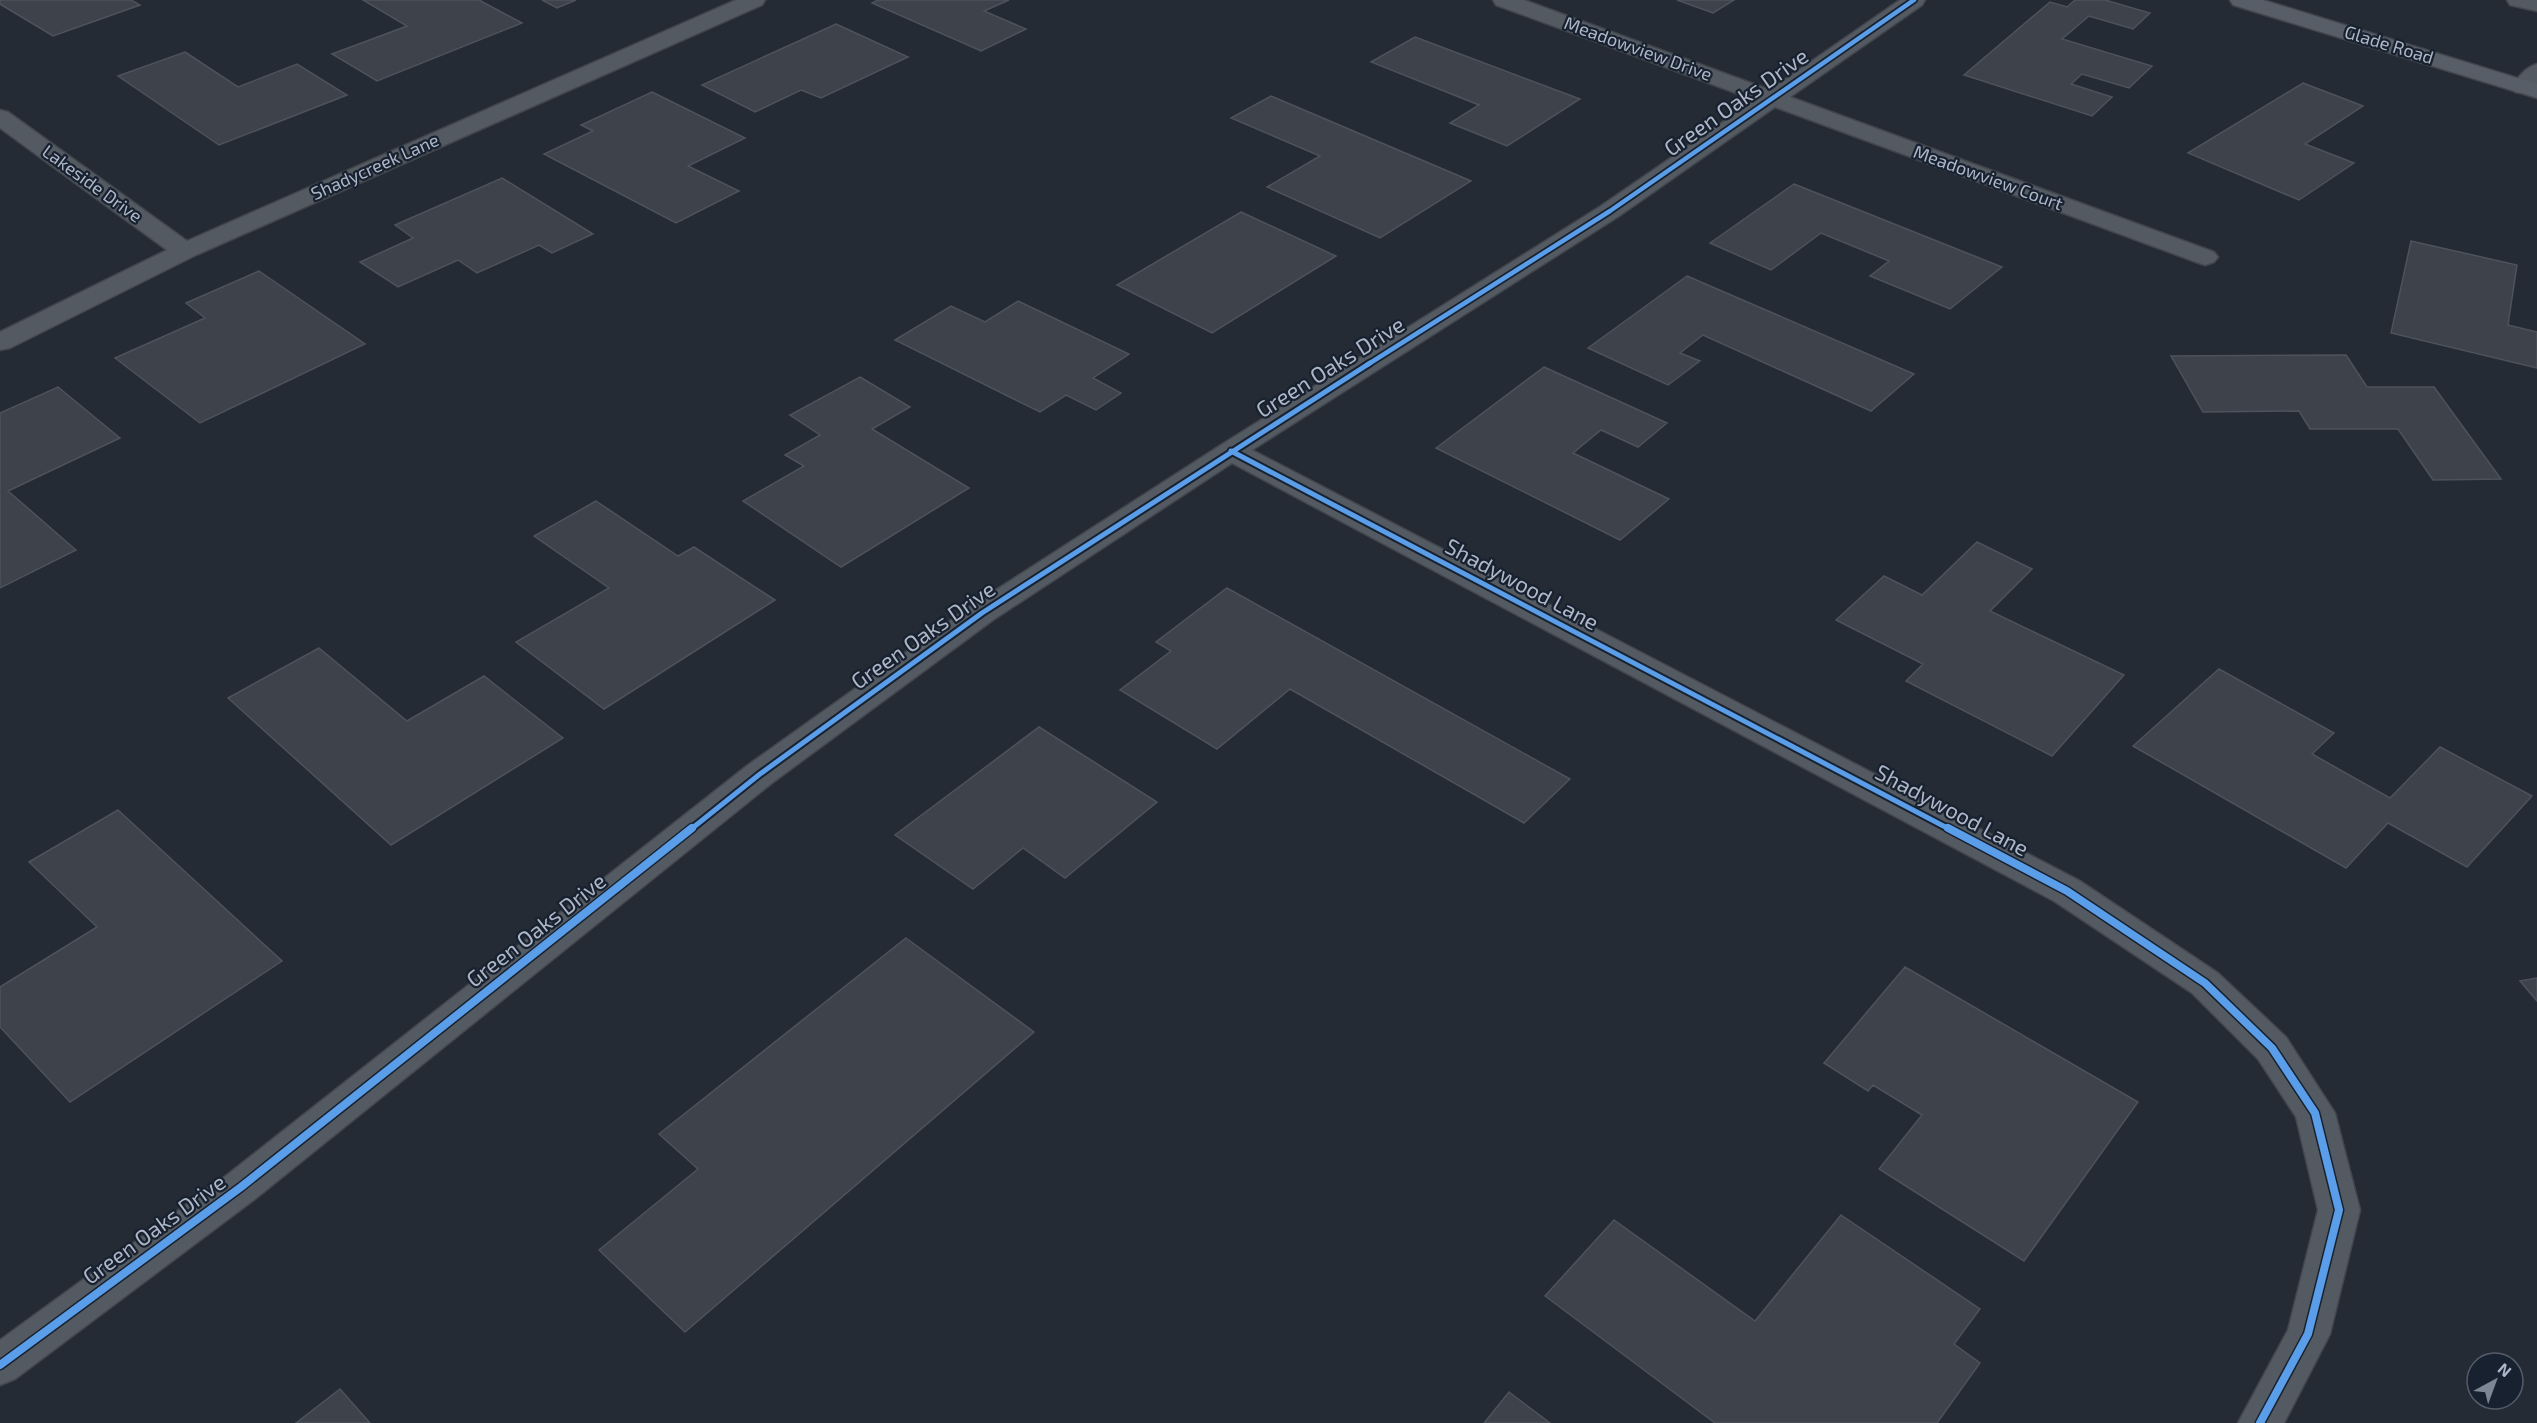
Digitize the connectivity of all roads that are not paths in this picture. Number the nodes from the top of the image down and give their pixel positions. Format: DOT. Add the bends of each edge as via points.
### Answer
graph roads {
  1 [pos="754,0"];
  2 [pos="1504,0"];
  3 [pos="1914,0"];
  4 [pos="2241,0"];
  5 [pos="2518,0"];
  6 [pos="2537,5"];
  7 [pos="2532,83"];
  8 [pos="1772,99"];
  9 [pos="0,117"];
  10 [pos="185,250"];
  11 [pos="2205,257"];
  12 [pos="0,342"];
  13 [pos="1231,451"];
  14 [pos="0,1365"];
  15 [pos="2260,1423"];
  1 -- 10 [label="street, Shadycreek Lane"];
  2 -- 8 [label="street, Meadowview Drive"];
  3 -- 8 [label="street, Green Oaks Drive"];
  4 -- 7 [label="main road, Glade Road"];
  5 -- 6 [label="street"];
  8 -- 11 [label="street, Meadowview Court"];
  8 -- 13 [label="street, Green Oaks Drive" via="1610,211"];
  9 -- 10 [label="street, Lakeside Drive"];
  10 -- 12 [label="street, Shadycreek Lane"];
  13 -- 14 [label="street, Green Oaks Drive" via="982,613 760,774 241,1187"];
  13 -- 15 [label="street, Shadywood Lane" via="2067,891 2205,983 2272,1048 2315,1113 2339,1210 2308,1334"];
}
